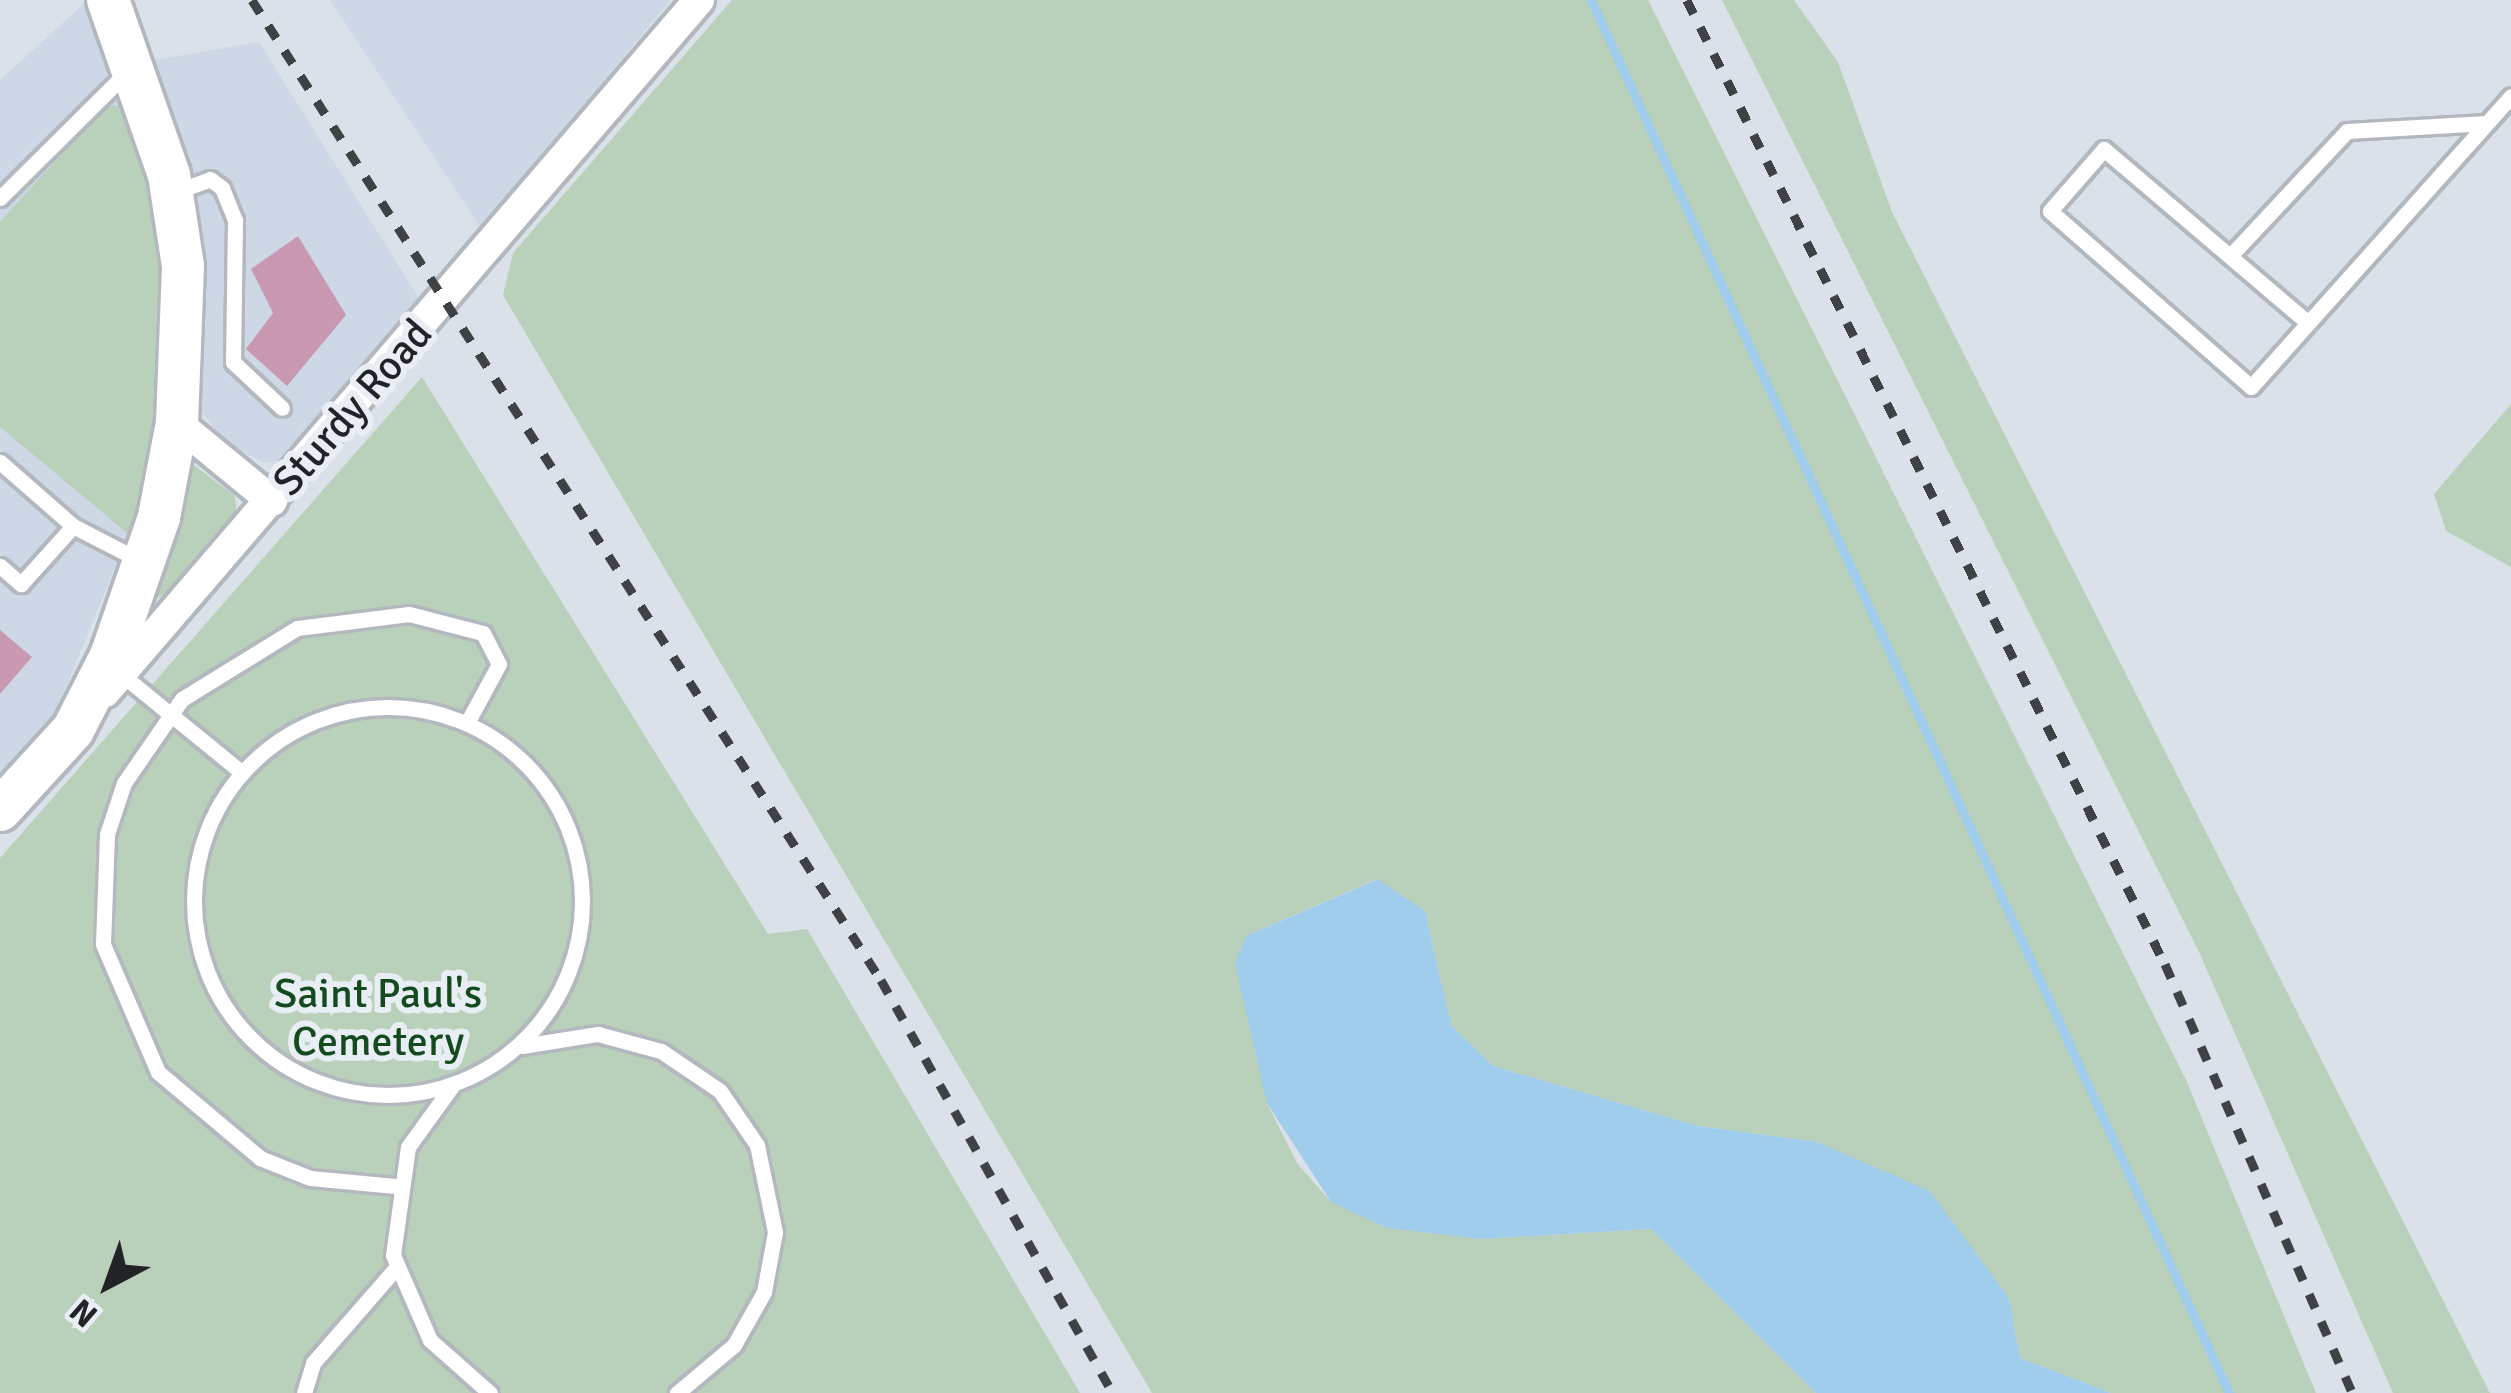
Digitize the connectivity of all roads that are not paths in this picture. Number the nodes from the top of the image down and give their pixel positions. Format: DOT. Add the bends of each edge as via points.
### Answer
graph roads {
  1 [pos="108,0"];
  2 [pos="699,0"];
  3 [pos="135,68"];
  4 [pos="2511,96"];
  5 [pos="2487,123"];
  6 [pos="2,191"];
  7 [pos="172,194"];
  8 [pos="2230,256"];
  9 [pos="2307,322"];
  10 [pos="282,408"];
  11 [pos="177,423"];
  12 [pos="0,461"];
  13 [pos="272,501"];
  14 [pos="73,526"];
  15 [pos="145,563"];
  16 [pos="0,566"];
  17 [pos="121,674"];
  18 [pos="169,714"];
  19 [pos="467,723"];
  20 [pos="74,730"];
  21 [pos="241,772"];
  22 [pos="0,810"];
  23 [pos="517,1047"];
  24 [pos="452,1086"];
  25 [pos="395,1186"];
  26 [pos="396,1268"];
  27 [pos="304,1393"];
  28 [pos="490,1393"];
  29 [pos="677,1393"];
  1 -- 3 [label="street"];
  2 -- 13 [label="street, Sturdy Road"];
  3 -- 6 [label="lane" via="103,84"];
  3 -- 7 [label="street"];
  4 -- 5 [label="lane"];
  5 -- 8 [label="lane" via="2347,130"];
  5 -- 9 [label="lane"];
  7 -- 10 [label="lane" via="210,179 222,188 235,220 233,362"];
  7 -- 11 [label="street" via="183,266"];
  8 -- 9 [label="lane"];
  8 -- 9 [label="lane" via="2104,149 2050,211 2252,387"];
  11 -- 13 [label="street"];
  11 -- 15 [label="street"];
  12 -- 14 [label="lane"];
  13 -- 17 [label="street, Sturdy Road"];
  14 -- 15 [label="lane"];
  14 -- 16 [label="lane" via="22,584"];
  15 -- 20 [label="street"];
  17 -- 18 [label="lane"];
  17 -- 20 [label="street, Sturdy Road"];
  18 -- 19 [label="lane" via="246,650 297,628 409,614 470,627 496,649 500,664"];
  18 -- 21 [label="lane"];
  18 -- 25 [label="lane" via="124,783 100,887 103,944 135,1038 185,1104 260,1159 326,1181"];
  19 -- 21 [label="lane" via="362,708 292,731"];
  19 -- 23 [label="lane" via="551,795 581,875 571,968"];
  20 -- 22 [label="street, Sturdy Road"];
  21 -- 24 [label="lane" via="210,821 194,892 204,964 232,1017 274,1058 336,1088"];
  23 -- 24 [label="lane"];
  23 -- 29 [label="lane" via="598,1034 661,1051 719,1091 757,1145 775,1232 764,1292 734,1346"];
  24 -- 25 [label="lane"];
  25 -- 26 [label="lane"];
  26 -- 27 [label="lane" via="314,1363"];
  26 -- 28 [label="lane" via="430,1340"];
}
